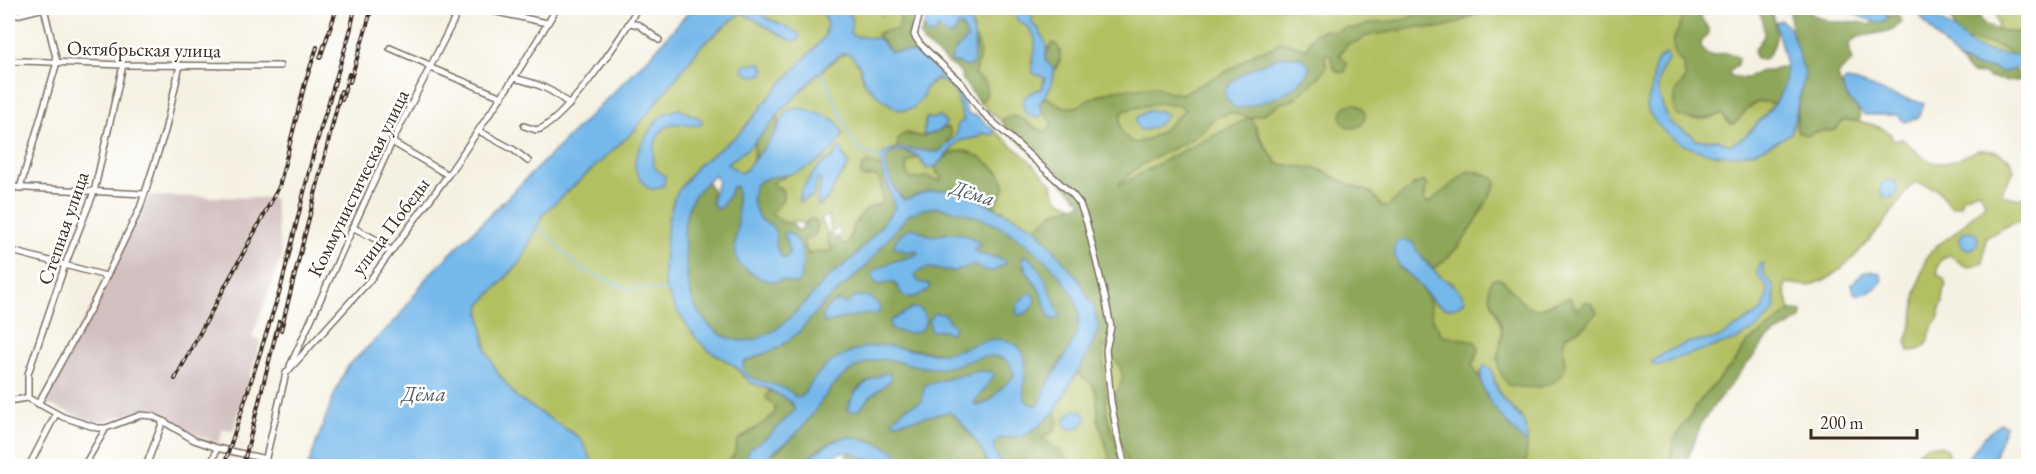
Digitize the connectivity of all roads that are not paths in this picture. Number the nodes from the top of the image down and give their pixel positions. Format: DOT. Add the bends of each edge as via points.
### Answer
graph roads {
  1 [pos="44,8"];
  2 [pos="460,8"];
  3 [pos="478,8"];
  4 [pos="557,8"];
  5 [pos="637,8"];
  6 [pos="919,8"];
  7 [pos="8,17"];
  8 [pos="630,22"];
  9 [pos="548,23"];
  10 [pos="659,40"];
  11 [pos="390,48"];
  12 [pos="8,62"];
  13 [pos="57,62"];
  14 [pos="123,65"];
  15 [pos="180,65"];
  16 [pos="280,66"];
  17 [pos="431,68"];
  18 [pos="514,78"];
  19 [pos="502,97"];
  20 [pos="569,105"];
  21 [pos="524,126"];
  22 [pos="479,130"];
  23 [pos="392,142"];
  24 [pos="528,161"];
  25 [pos="448,175"];
  26 [pos="10,188"];
  27 [pos="21,188"];
  28 [pos="94,192"];
  29 [pos="144,194"];
  30 [pos="8,204"];
  31 [pos="352,227"];
  32 [pos="8,250"];
  33 [pos="391,251"];
  34 [pos="65,265"];
  35 [pos="106,276"];
  36 [pos="297,350"];
  37 [pos="304,354"];
  38 [pos="286,373"];
  39 [pos="28,398"];
  40 [pos="8,401"];
  41 [pos="38,404"];
  42 [pos="56,414"];
  43 [pos="163,421"];
  44 [pos="106,428"];
  45 [pos="217,448"];
  46 [pos="266,459"];
  47 [pos="29,466"];
  48 [pos="84,466"];
  49 [pos="146,466"];
  50 [pos="211,466"];
  51 [pos="264,466"];
  52 [pos="1125,466"];
  1 -- 7 [label="street"];
  1 -- 13 [label="street"];
  2 -- 17 [label="street, Коммунистическая улица"];
  3 -- 9 [label="street"];
  4 -- 9 [label="street, улица Победы"];
  5 -- 8 [label="street"];
  6 -- 52 [label="street" via="914,35 920,44 962,84 980,110 1080,204 1111,327 1106,350 1110,390"];
  8 -- 10 [label="street"];
  8 -- 20 [label="street"];
  9 -- 18 [label="street, улица Победы"];
  11 -- 17 [label="street"];
  12 -- 13 [label="street, Октябрьская улица"];
  13 -- 14 [label="street, Октябрьская улица"];
  13 -- 27 [label="street"];
  14 -- 15 [label="street, Октябрьская улица"];
  14 -- 28 [label="street, Степная улица"];
  15 -- 16 [label="street, Октябрьская улица"];
  15 -- 29 [label="street" via="165,131"];
  17 -- 19 [label="street"];
  17 -- 23 [label="street, Коммунистическая улица"];
  18 -- 19 [label="street, улица Победы"];
  18 -- 20 [label="street" via="552,91"];
  19 -- 22 [label="street, улица Победы"];
  20 -- 21 [label="street" via="544,127 536,130"];
  22 -- 24 [label="street"];
  22 -- 25 [label="street, улица Победы"];
  23 -- 25 [label="street"];
  23 -- 31 [label="street, Коммунистическая улица"];
  25 -- 33 [label="street, улица Победы"];
  26 -- 27 [label="street"];
  26 -- 30 [label="street"];
  27 -- 28 [label="street"];
  28 -- 29 [label="street"];
  28 -- 34 [label="street, Степная улица"];
  29 -- 35 [label="street"];
  31 -- 33 [label="street"];
  31 -- 36 [label="street, Коммунистическая улица"];
  32 -- 34 [label="street"];
  33 -- 37 [label="street, улица Победы"];
  34 -- 35 [label="street"];
  34 -- 39 [label="street, Степная улица" via="28,374"];
  35 -- 41 [label="street"];
  36 -- 37 [label="street"];
  36 -- 38 [label="street, Коммунистическая улица"];
  37 -- 38 [label="street, улица Победы"];
  38 -- 46 [label="street"];
  39 -- 40 [label="street"];
  39 -- 41 [label="street"];
  41 -- 42 [label="street"];
  42 -- 44 [label="street"];
  42 -- 47 [label="street"];
  43 -- 44 [label="street" via="141,416"];
  43 -- 45 [label="street" via="194,440"];
  43 -- 49 [label="street"];
  44 -- 48 [label="street"];
  45 -- 46 [label="street"];
  45 -- 50 [label="street"];
  46 -- 51 [label="street"];
}
